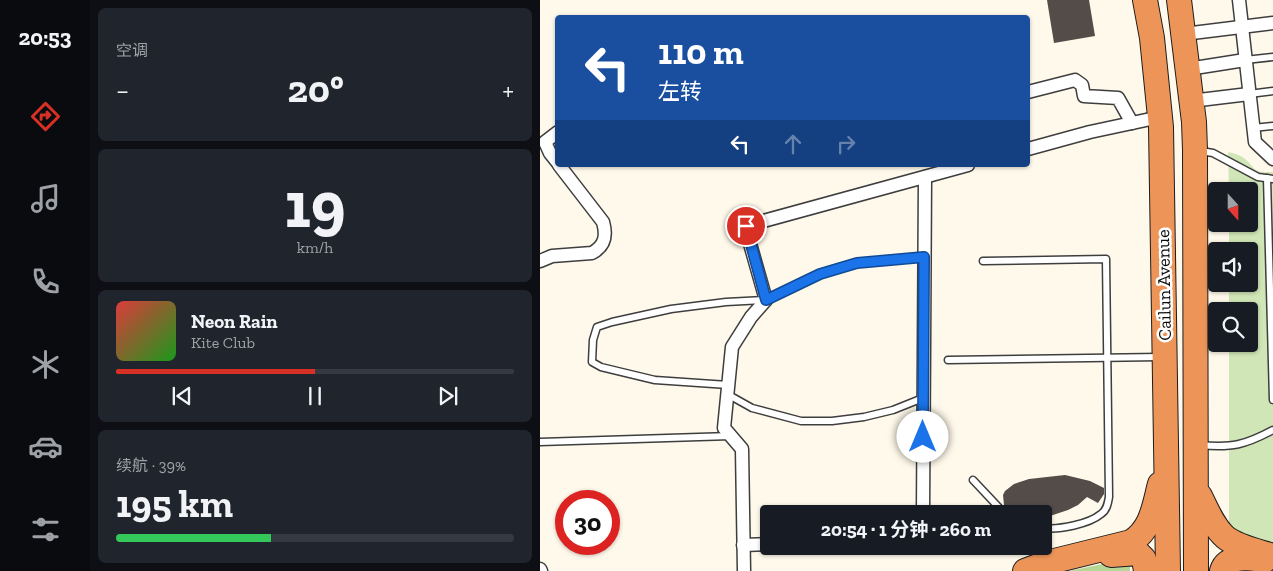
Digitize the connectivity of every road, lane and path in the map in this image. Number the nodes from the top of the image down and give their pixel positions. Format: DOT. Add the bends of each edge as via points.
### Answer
graph roads {
  1 [pos="1145,0"];
  2 [pos="1179,0"];
  3 [pos="1239,0"];
  4 [pos="1273,23"];
  5 [pos="1242,27"];
  6 [pos="1184,34"];
  7 [pos="1273,57"];
  8 [pos="1245,60"];
  9 [pos="1188,69"];
  10 [pos="1030,91"];
  11 [pos="1273,91"];
  12 [pos="1249,94"];
  13 [pos="1192,101"];
  14 [pos="1160,117"];
  15 [pos="1132,123"];
  16 [pos="1273,126"];
  17 [pos="1253,128"];
  18 [pos="555,134"];
  19 [pos="1030,148"];
  20 [pos="1195,150"];
  21 [pos="1273,159"];
  22 [pos="555,160"];
  23 [pos="560,167"];
  24 [pos="961,167"];
  25 [pos="925,177"];
  26 [pos="1270,179"];
  27 [pos="924,257"];
  28 [pos="540,261"];
  29 [pos="984,261"];
  30 [pos="766,300"];
  31 [pos="1165,357"];
  32 [pos="1108,358"];
  33 [pos="948,360"];
  34 [pos="728,390"];
  35 [pos="923,398"];
  36 [pos="1273,400"];
  37 [pos="1166,423"];
  38 [pos="1273,430"];
  39 [pos="732,436"];
  40 [pos="540,442"];
  41 [pos="1195,452"];
  42 [pos="973,480"];
  43 [pos="1161,482"];
  44 [pos="1200,496"];
  45 [pos="923,505"];
  46 [pos="997,505"];
  47 [pos="1052,529"];
  48 [pos="760,544"];
  49 [pos="743,545"];
  50 [pos="1273,556"];
  51 [pos="1273,564"];
  52 [pos="744,571"];
  53 [pos="1025,571"];
  54 [pos="1046,571"];
  55 [pos="1146,571"];
  56 [pos="1154,571"];
  57 [pos="1168,571"];
  58 [pos="1196,571"];
  59 [pos="1209,571"];
  60 [pos="1222,571"];
  1 -- 14 [label="highway, Cailun Avenue"];
  2 -- 6 [label="highway, Cailun Avenue"];
  3 -- 5 [label="street"];
  4 -- 5 [label="street"];
  5 -- 6 [label="street"];
  5 -- 8 [label="street"];
  6 -- 9 [label="highway, Cailun Avenue"];
  7 -- 8 [label="lane"];
  8 -- 9 [label="street"];
  8 -- 12 [label="street"];
  9 -- 13 [label="highway, Cailun Avenue"];
  10 -- 15 [label="street" via="1075,80 1082,85 1084,96 1118,98"];
  11 -- 12 [label="lane"];
  12 -- 13 [label="street"];
  12 -- 17 [label="street"];
  13 -- 20 [label="highway, Cailun Avenue"];
  14 -- 15 [label="street"];
  14 -- 31 [label="highway, Cailun Avenue"];
  15 -- 19 [label="street"];
  16 -- 17 [label="lane"];
  17 -- 21 [label="street" via="1255,142"];
  18 -- 22 [label="street" via="545,142"];
  20 -- 26 [label="lane" via="1213,153 1258,177"];
  20 -- 41 [label="highway, Cailun Avenue"];
  23 -- 28 [label="street" via="603,222 604,241 592,253 552,256"];
  24 -- 25 [label="street"];
  25 -- 27 [label="street"];
  25 -- 30 [label="street" via="746,226"];
  26 -- 36 [label="lane"];
  27 -- 30 [label="lane" via="857,263 820,274"];
  27 -- 35 [label="street"];
  29 -- 32 [label="lane" via="1106,259"];
  30 -- 34 [label="street" via="732,347"];
  30 -- 34 [label="lane" via="671,309 597,327 592,362 601,367 655,380"];
  31 -- 32 [label="lane"];
  31 -- 37 [label="highway, Cailun Avenue"];
  32 -- 33 [label="lane"];
  32 -- 47 [label="lane" via="1108,506 1086,522"];
  34 -- 35 [label="lane" via="752,408 801,421 864,417"];
  34 -- 39 [label="street" via="724,428"];
  35 -- 45 [label="street"];
  37 -- 43 [label="highway"];
  37 -- 57 [label="highway, Cailun Avenue"];
  38 -- 41 [label="lane" via="1241,445"];
  39 -- 40 [label="lane"];
  39 -- 49 [label="street" via="742,449"];
  41 -- 44 [label="highway, Cailun Avenue"];
  41 -- 58 [label="highway, Cailun Avenue"];
  42 -- 46 [label="lane"];
  43 -- 53 [label="highway" via="1148,527 1131,542 1046,562"];
  43 -- 56 [label="highway"];
  44 -- 50 [label="highway" via="1214,524 1225,537"];
  44 -- 59 [label="highway, Cailun Avenue"];
  48 -- 49 [label="street"];
  49 -- 52 [label="street"];
  51 -- 60 [label="highway" via="1243,558 1230,561"];
  54 -- 55 [label="highway" via="1106,555 1138,553 1144,559"];
}
